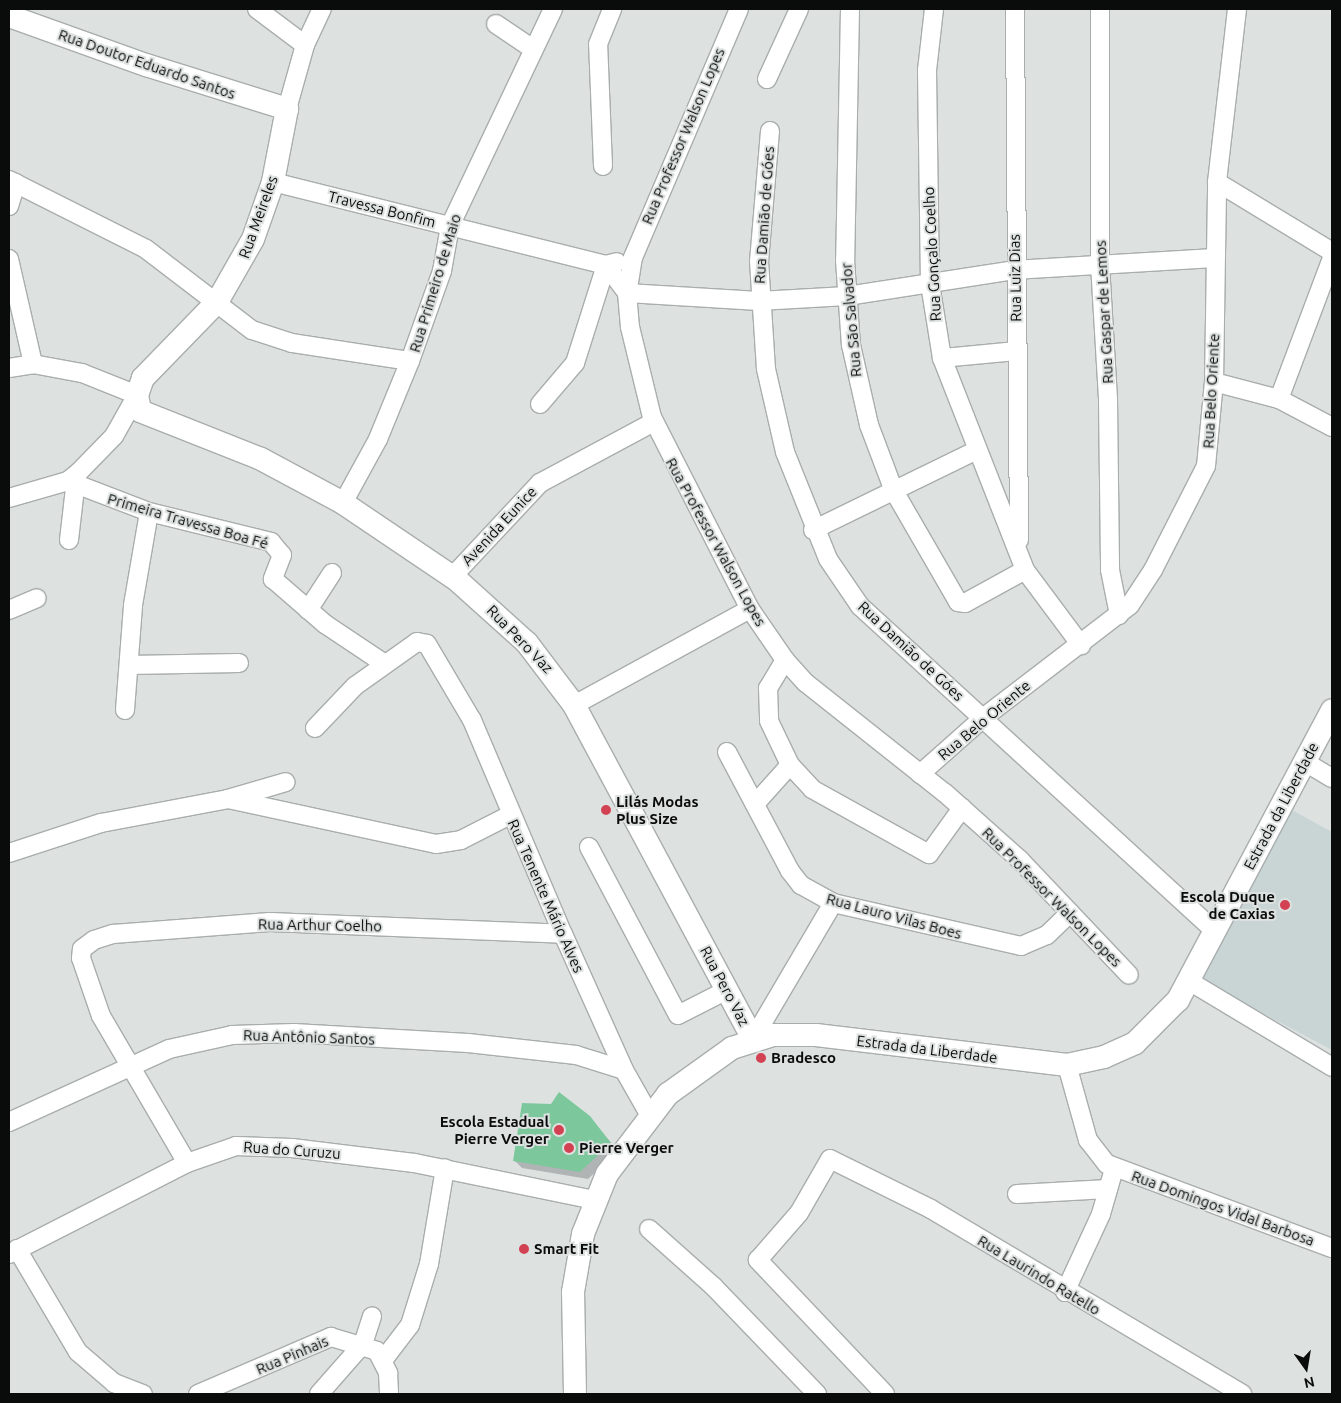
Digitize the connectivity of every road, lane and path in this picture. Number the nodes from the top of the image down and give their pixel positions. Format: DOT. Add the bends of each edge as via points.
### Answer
graph roads {
  1 [pos="257,9"];
  2 [pos="322,9"];
  3 [pos="553,9"];
  4 [pos="612,9"];
  5 [pos="738,9"];
  6 [pos="799,9"];
  7 [pos="850,9"];
  8 [pos="934,9"];
  9 [pos="1015,9"];
  10 [pos="1100,9"];
  11 [pos="1237,9"];
  12 [pos="9,16"];
  13 [pos="496,24"];
  14 [pos="305,45"];
  15 [pos="533,49"];
  16 [pos="767,79"];
  17 [pos="287,109"];
  18 [pos="770,131"];
  19 [pos="603,166"];
  20 [pos="12,181"];
  21 [pos="273,182"];
  22 [pos="1217,182"];
  23 [pos="9,206"];
  24 [pos="450,226"];
  25 [pos="1332,252"];
  26 [pos="633,257"];
  27 [pos="1214,258"];
  28 [pos="1332,258"];
  29 [pos="9,259"];
  30 [pos="1100,264"];
  31 [pos="606,265"];
  32 [pos="1014,270"];
  33 [pos="930,284"];
  34 [pos="627,293"];
  35 [pos="847,296"];
  36 [pos="759,301"];
  37 [pos="217,302"];
  38 [pos="1016,351"];
  39 [pos="942,358"];
  40 [pos="410,362"];
  41 [pos="32,364"];
  42 [pos="9,368"];
  43 [pos="1214,382"];
  44 [pos="137,395"];
  45 [pos="1279,399"];
  46 [pos="540,404"];
  47 [pos="654,422"];
  48 [pos="1332,427"];
  49 [pos="977,450"];
  50 [pos="1019,468"];
  51 [pos="989,478"];
  52 [pos="71,484"];
  53 [pos="894,492"];
  54 [pos="9,498"];
  55 [pos="343,504"];
  56 [pos="148,512"];
  57 [pos="813,530"];
  58 [pos="69,540"];
  59 [pos="1019,548"];
  60 [pos="1025,570"];
  61 [pos="332,573"];
  62 [pos="452,577"];
  63 [pos="37,598"];
  64 [pos="750,609"];
  65 [pos="9,610"];
  66 [pos="308,610"];
  67 [pos="1119,615"];
  68 [pos="1081,645"];
  69 [pos="785,660"];
  70 [pos="239,663"];
  71 [pos="385,664"];
  72 [pos="129,665"];
  73 [pos="574,705"];
  74 [pos="125,710"];
  75 [pos="1332,710"];
  76 [pos="983,718"];
  77 [pos="316,728"];
  78 [pos="727,752"];
  79 [pos="1305,762"];
  80 [pos="790,765"];
  81 [pos="920,774"];
  82 [pos="1332,778"];
  83 [pos="286,782"];
  84 [pos="228,799"];
  85 [pos="755,804"];
  86 [pos="962,808"];
  87 [pos="510,815"];
  88 [pos="589,847"];
  89 [pos="9,853"];
  90 [pos="833,903"];
  91 [pos="1070,913"];
  92 [pos="1215,931"];
  93 [pos="563,934"];
  94 [pos="1129,975"];
  95 [pos="1189,981"];
  96 [pos="727,990"];
  97 [pos="753,1039"];
  98 [pos="1067,1065"];
  99 [pos="127,1067"];
  100 [pos="1332,1067"];
  101 [pos="624,1070"];
  102 [pos="649,1114"];
  103 [pos="9,1122"];
  104 [pos="187,1163"];
  105 [pos="445,1168"];
  106 [pos="1114,1169"];
  107 [pos="1108,1189"];
  108 [pos="1017,1194"];
  109 [pos="595,1200"];
  110 [pos="650,1229"];
  111 [pos="1332,1248"];
  112 [pos="13,1252"];
  113 [pos="1065,1292"];
  114 [pos="372,1316"];
  115 [pos="363,1344"];
  116 [pos="388,1352"];
  117 [pos="143,1394"];
  118 [pos="198,1394"];
  119 [pos="319,1394"];
  120 [pos="389,1394"];
  121 [pos="575,1394"];
  122 [pos="817,1394"];
  123 [pos="885,1394"];
  124 [pos="1242,1394"];
  1 -- 14 [label="street"];
  2 -- 14 [label="street, Rua Meireles"];
  3 -- 15 [label="street, Rua Primeiro de Maio"];
  4 -- 19 [label="street" via="598,44"];
  5 -- 26 [label="street, Rua Professor Walson Lopes"];
  6 -- 16 [label="street"];
  7 -- 35 [label="street, Rua São Salvador"];
  8 -- 33 [label="street, Rua Gonçalo Coelho" via="927,70"];
  9 -- 32 [label="street, Rua Luiz Dias"];
  10 -- 30 [label="street, Rua Gaspar de Lemos"];
  11 -- 22 [label="street, Rua Belo Oriente"];
  12 -- 17 [label="main road, Rua Doutor Eduardo Santos" via="146,66"];
  13 -- 15 [label="street"];
  14 -- 17 [label="street, Rua Meireles"];
  15 -- 24 [label="street, Rua Primeiro de Maio"];
  17 -- 21 [label="main road, Rua Meireles"];
  18 -- 36 [label="street, Rua Damião de Góes" via="761,219"];
  20 -- 23 [label="street"];
  20 -- 37 [label="street" via="146,249"];
  21 -- 24 [label="street, Travessa Bonfim"];
  21 -- 37 [label="main road, Rua Meireles" via="253,239"];
  22 -- 25 [label="street"];
  22 -- 27 [label="street, Rua Belo Oriente"];
  24 -- 31 [label="street, Travessa Bonfim"];
  24 -- 40 [label="street, Rua Primeiro de Maio" via="442,271"];
  26 -- 31 [label="street"];
  26 -- 34 [label="street, Rua Professor Walson Lopes"];
  27 -- 30 [label="street"];
  27 -- 43 [label="street, Rua Belo Oriente"];
  28 -- 45 [label="street"];
  29 -- 41 [label="street"];
  30 -- 32 [label="street"];
  30 -- 67 [label="street, Rua Gaspar de Lemos" via="1110,570"];
  31 -- 34 [label="street"];
  31 -- 46 [label="street" via="575,362"];
  32 -- 33 [label="street"];
  32 -- 38 [label="street, Rua Luiz Dias"];
  33 -- 35 [label="street"];
  33 -- 39 [label="street, Rua Gonçalo Coelho"];
  34 -- 36 [label="street"];
  34 -- 47 [label="street, Rua Professor Walson Lopes" via="638,373"];
  35 -- 36 [label="street"];
  35 -- 53 [label="street, Rua São Salvador" via="857,384"];
  36 -- 57 [label="street, Rua Damião de Góes" via="774,408"];
  37 -- 40 [label="street" via="252,330 274,339"];
  37 -- 44 [label="main road, Rua Meireles" via="144,378"];
  38 -- 39 [label="street"];
  38 -- 50 [label="street, Rua Luiz Dias"];
  39 -- 49 [label="street, Rua Gonçalo Coelho"];
  40 -- 55 [label="street, Rua Primeiro de Maio" via="378,439"];
  41 -- 42 [label="street"];
  41 -- 44 [label="street" via="82,373"];
  43 -- 45 [label="street"];
  43 -- 67 [label="street, Rua Belo Oriente" via="1206,466 1153,570"];
  44 -- 52 [label="street" via="114,436"];
  44 -- 55 [label="main road, Rua Pero Vaz" via="146,416 260,459"];
  45 -- 48 [label="street"];
  47 -- 62 [label="street, Avenida Eunice" via="540,483"];
  47 -- 64 [label="street, Rua Professor Walson Lopes"];
  49 -- 51 [label="street, Rua Gonçalo Coelho"];
  49 -- 53 [label="street"];
  50 -- 51 [label="street"];
  50 -- 59 [label="street, Rua Luiz Dias"];
  51 -- 59 [label="street, Rua Gonçalo Coelho"];
  52 -- 54 [label="street"];
  52 -- 56 [label="street, Primeira Travessa Boa Fé"];
  52 -- 58 [label="street"];
  53 -- 57 [label="street"];
  53 -- 60 [label="street, Rua São Salvador" via="951,590 965,603"];
  55 -- 62 [label="main road, Rua Pero Vaz"];
  56 -- 66 [label="street, Primeira Travessa Boa Fé" via="271,542 282,555 273,579"];
  56 -- 72 [label="street" via="133,605"];
  57 -- 76 [label="street, Rua Damião de Góes" via="860,606"];
  59 -- 60 [label="street, Rua Gonçalo Coelho"];
  60 -- 68 [label="street, Rua Gonçalo Coelho"];
  61 -- 66 [label="street"];
  62 -- 73 [label="main road, Rua Pero Vaz" via="527,643"];
  63 -- 65 [label="street"];
  64 -- 69 [label="street, Rua Professor Walson Lopes"];
  64 -- 73 [label="street"];
  66 -- 71 [label="street"];
  67 -- 68 [label="street, Rua Belo Oriente"];
  68 -- 76 [label="street, Rua Belo Oriente"];
  69 -- 80 [label="street" via="768,688 768,705 769,721"];
  69 -- 81 [label="street, Rua Professor Walson Lopes" via="818,694"];
  70 -- 72 [label="street"];
  71 -- 77 [label="street" via="354,686"];
  71 -- 87 [label="street, Rua Tenente Mário Alves" via="423,641 448,676 472,720"];
  72 -- 74 [label="street"];
  73 -- 96 [label="main road, Rua Pero Vaz"];
  75 -- 79 [label="main road, Estrada da Liberdade"];
  76 -- 81 [label="street, Rua Belo Oriente"];
  76 -- 92 [label="street, Rua Damião de Góes"];
  78 -- 85 [label="street, Rua Lauro Vilas Boes"];
  79 -- 82 [label="street"];
  79 -- 92 [label="main road, Estrada da Liberdade"];
  80 -- 85 [label="street"];
  80 -- 86 [label="street" via="834,804 924,853 933,851"];
  81 -- 86 [label="street, Rua Professor Walson Lopes"];
  83 -- 84 [label="street"];
  84 -- 87 [label="street" via="436,844 461,840"];
  84 -- 89 [label="street" via="101,823"];
  85 -- 90 [label="street, Rua Lauro Vilas Boes" via="790,871 801,885"];
  86 -- 91 [label="street, Rua Professor Walson Lopes"];
  87 -- 93 [label="street, Rua Tenente Mário Alves"];
  88 -- 96 [label="street" via="678,1014"];
  90 -- 91 [label="street, Rua Lauro Vilas Boes" via="1021,946 1047,935"];
  90 -- 97 [label="street"];
  91 -- 94 [label="street, Rua Professor Walson Lopes"];
  92 -- 95 [label="main road, Estrada da Liberdade"];
  93 -- 99 [label="street, Rua Arthur Coelho" via="270,922 112,934 82,949 83,971"];
  93 -- 101 [label="street, Rua Tenente Mário Alves"];
  95 -- 98 [label="main road, Estrada da Liberdade" via="1166,1016 1135,1043 1104,1057"];
  95 -- 100 [label="street"];
  96 -- 97 [label="main road, Rua Pero Vaz"];
  97 -- 98 [label="main road, Estrada da Liberdade" via="816,1035"];
  97 -- 102 [label="main road, Estrada da Liberdade" via="696,1073"];
  98 -- 106 [label="street" via="1088,1140 1099,1157"];
  99 -- 101 [label="street, Rua Antônio Santos" via="196,1041 294,1033 549,1051"];
  99 -- 103 [label="street, Rua Antônio Santos"];
  99 -- 104 [label="street"];
  101 -- 102 [label="street, Rua Tenente Mário Alves"];
  102 -- 109 [label="main road, Estrada da Liberdade" via="616,1159"];
  104 -- 105 [label="street, Rua do Curuzu" via="236,1146 261,1146"];
  104 -- 112 [label="street, Rua do Curuzu"];
  105 -- 109 [label="street, Rua do Curuzu"];
  105 -- 116 [label="street" via="429,1264 410,1325"];
  106 -- 107 [label="street"];
  106 -- 111 [label="street, Rua Domingos Vidal Barbosa"];
  107 -- 108 [label="street"];
  107 -- 113 [label="street"];
  109 -- 121 [label="main road, Estrada da Liberdade" via="583,1234 573,1292"];
  110 -- 122 [label="street" via="713,1286"];
  112 -- 117 [label="street" via="78,1352 114,1383"];
  113 -- 123 [label="street, Rua Laurindo Ratello" via="931,1209 834,1158 799,1213 759,1256 760,1264"];
  113 -- 124 [label="street, Rua Laurindo Ratello"];
  114 -- 115 [label="street"];
  115 -- 116 [label="street, Rua Pinhais"];
  115 -- 118 [label="street, Rua Pinhais" via="331,1337 317,1341"];
  115 -- 119 [label="street"];
  116 -- 120 [label="street"];
}
